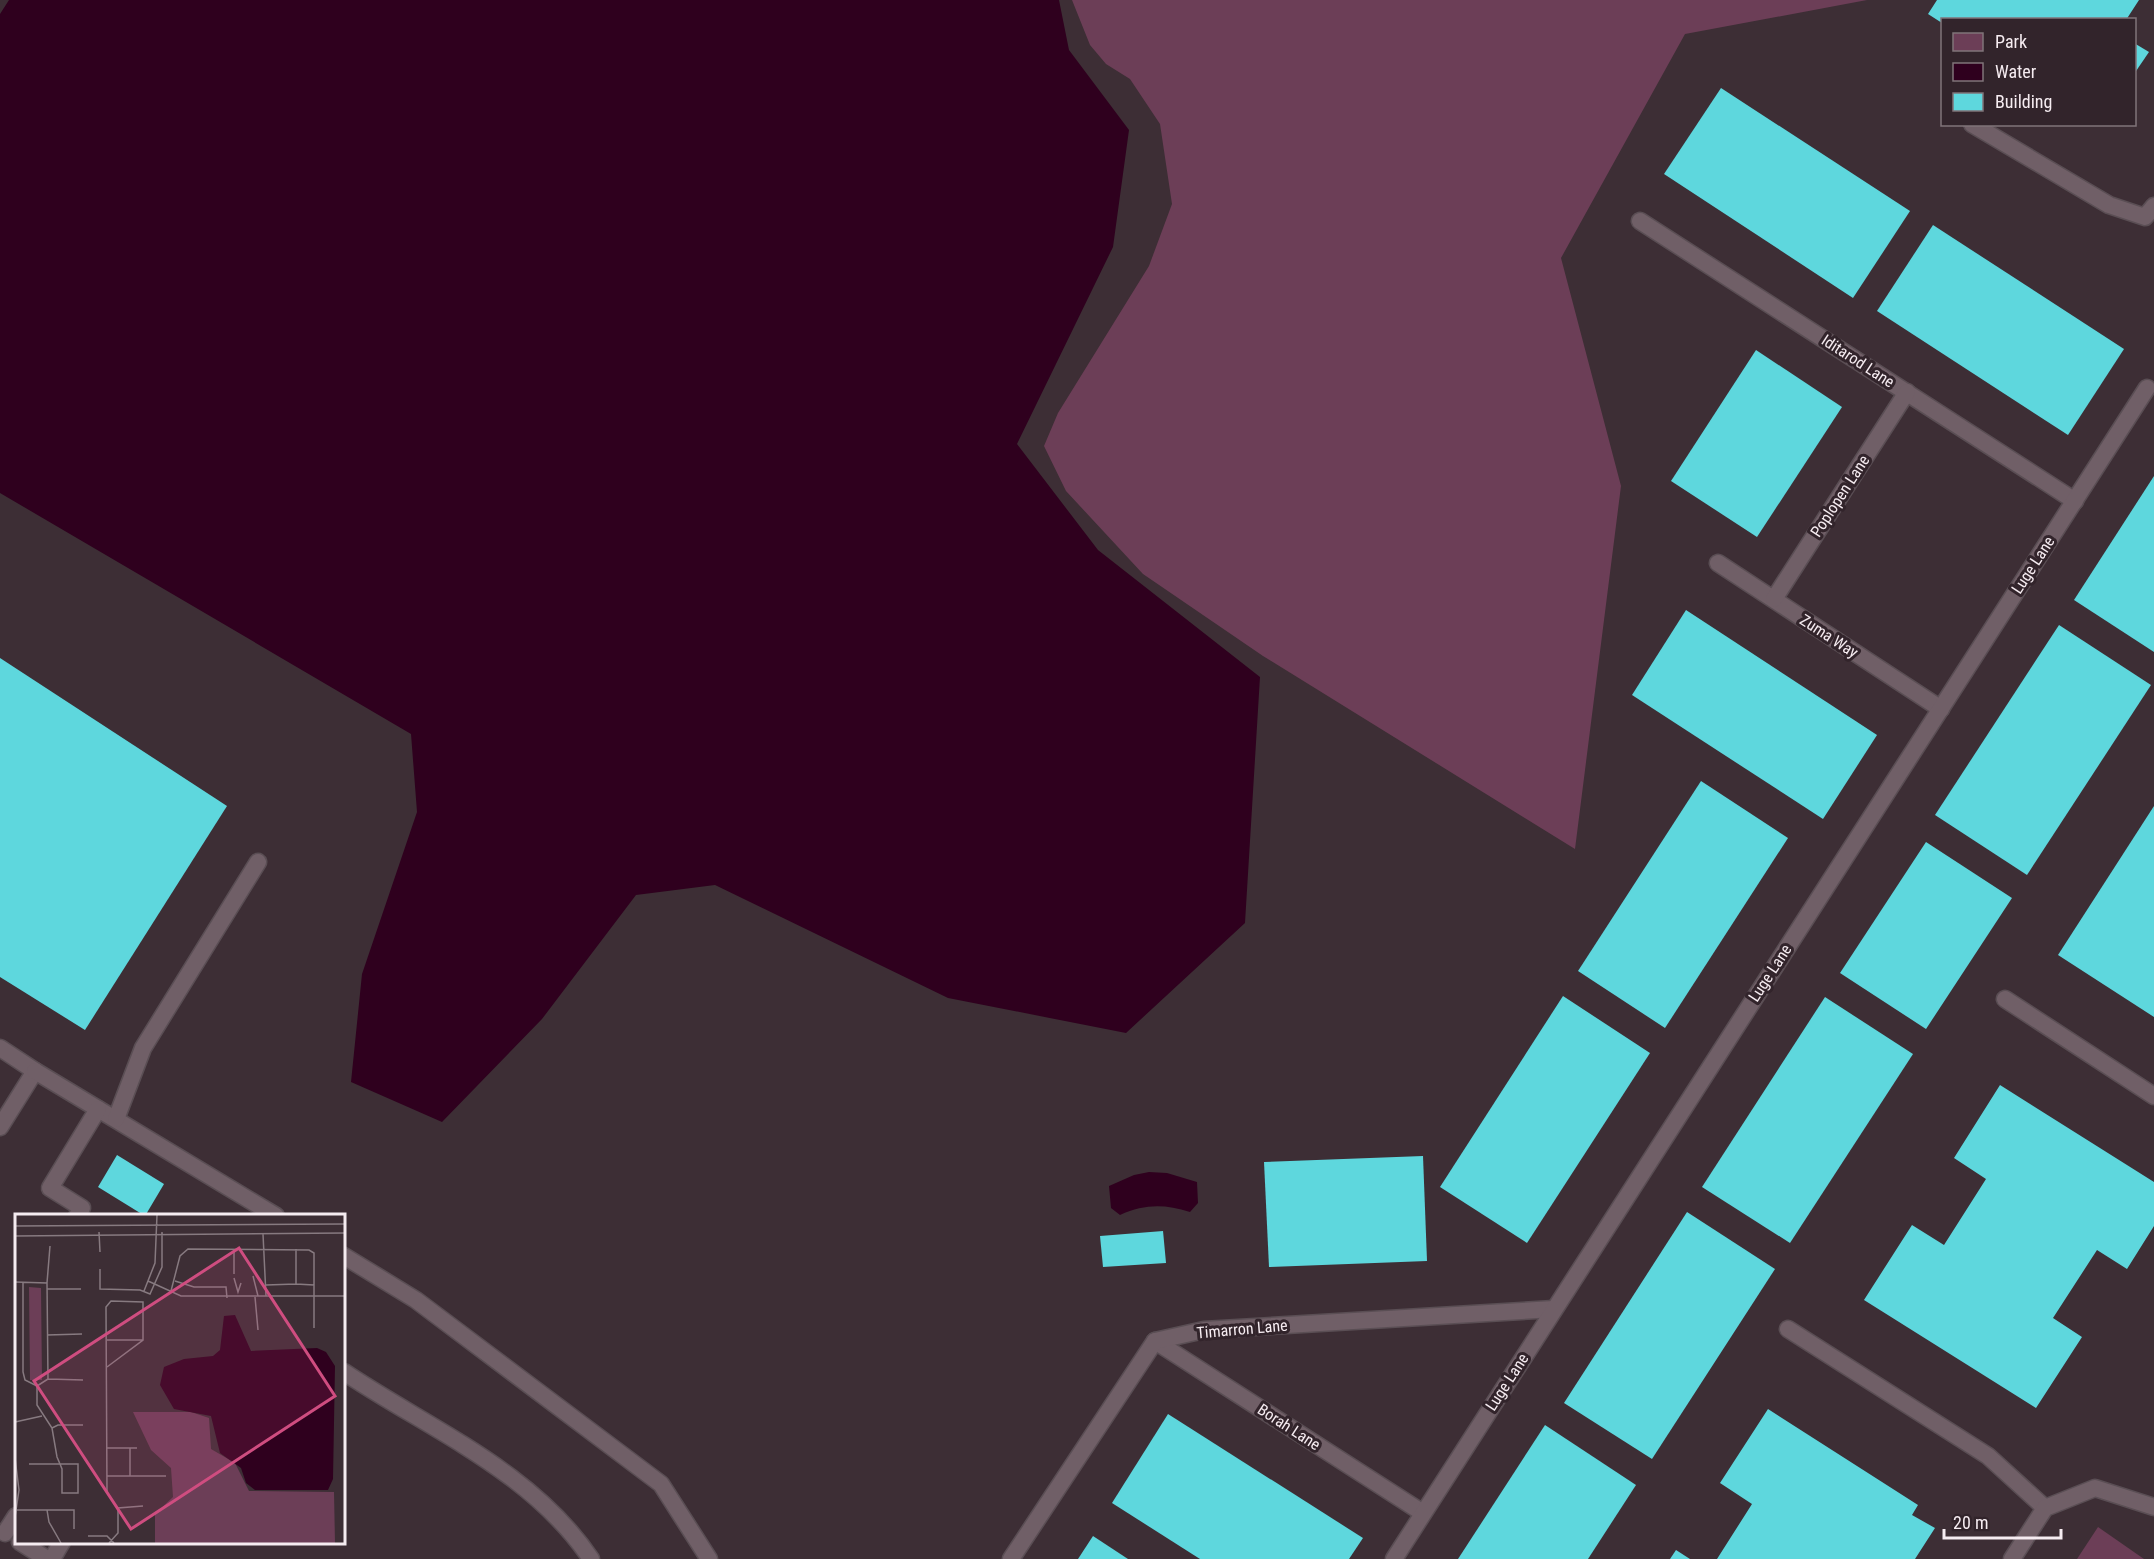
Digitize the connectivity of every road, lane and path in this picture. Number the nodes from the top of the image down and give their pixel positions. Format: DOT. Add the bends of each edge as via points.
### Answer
graph roads {
  1 [pos="1975,126"];
  2 [pos="2154,206"];
  3 [pos="1640,221"];
  4 [pos="2147,388"];
  5 [pos="1907,392"];
  6 [pos="2075,501"];
  7 [pos="1718,563"];
  8 [pos="1774,599"];
  9 [pos="1941,709"];
  10 [pos="258,862"];
  11 [pos="2005,999"];
  12 [pos="0,1048"];
  13 [pos="35,1071"];
  14 [pos="2154,1096"];
  15 [pos="98,1109"];
  16 [pos="116,1119"];
  17 [pos="0,1128"];
  18 [pos="78,1214"];
  19 [pos="274,1214"];
  20 [pos="345,1257"];
  21 [pos="1554,1309"];
  22 [pos="1788,1329"];
  23 [pos="1155,1341"];
  24 [pos="345,1373"];
  25 [pos="2154,1507"];
  26 [pos="2045,1508"];
  27 [pos="1424,1513"];
  28 [pos="15,1520"];
  29 [pos="10,1537"];
  30 [pos="22,1544"];
  31 [pos="61,1544"];
  32 [pos="47,1559"];
  33 [pos="52,1559"];
  34 [pos="591,1559"];
  35 [pos="709,1559"];
  36 [pos="1011,1559"];
  37 [pos="1394,1559"];
  38 [pos="2012,1559"];
  1 -- 2 [label="lane" via="2109,205 2145,217"];
  3 -- 5 [label="lane, Iditarod Lane"];
  4 -- 6 [label="lane, Luge Lane"];
  5 -- 6 [label="lane, Iditarod Lane"];
  5 -- 8 [label="lane, Poplopen Lane"];
  6 -- 9 [label="lane, Luge Lane"];
  7 -- 8 [label="lane, Zuma Way"];
  8 -- 9 [label="lane, Zuma Way"];
  9 -- 21 [label="lane, Luge Lane"];
  10 -- 16 [label="lane" via="143,1048"];
  11 -- 14 [label="lane"];
  12 -- 13 [label="lane"];
  13 -- 15 [label="lane"];
  13 -- 17 [label="lane"];
  15 -- 16 [label="lane"];
  15 -- 18 [label="lane" via="50,1188 82,1208"];
  16 -- 19 [label="lane"];
  20 -- 35 [label="lane" via="416,1300 661,1484"];
  21 -- 23 [label="lane, Timarron Lane" via="1204,1330"];
  21 -- 27 [label="lane, Luge Lane"];
  22 -- 26 [label="lane" via="1988,1456"];
  23 -- 27 [label="lane, Borah Lane"];
  23 -- 36 [label="lane"];
  24 -- 34 [label="lane" via="524,1485 579,1541"];
  25 -- 26 [label="lane" via="2095,1488"];
  26 -- 38 [label="lane"];
  27 -- 37 [label="lane, Luge Lane"];
  28 -- 29 [label="lane"];
  30 -- 32 [label="lane"];
  31 -- 33 [label="lane"];
}
